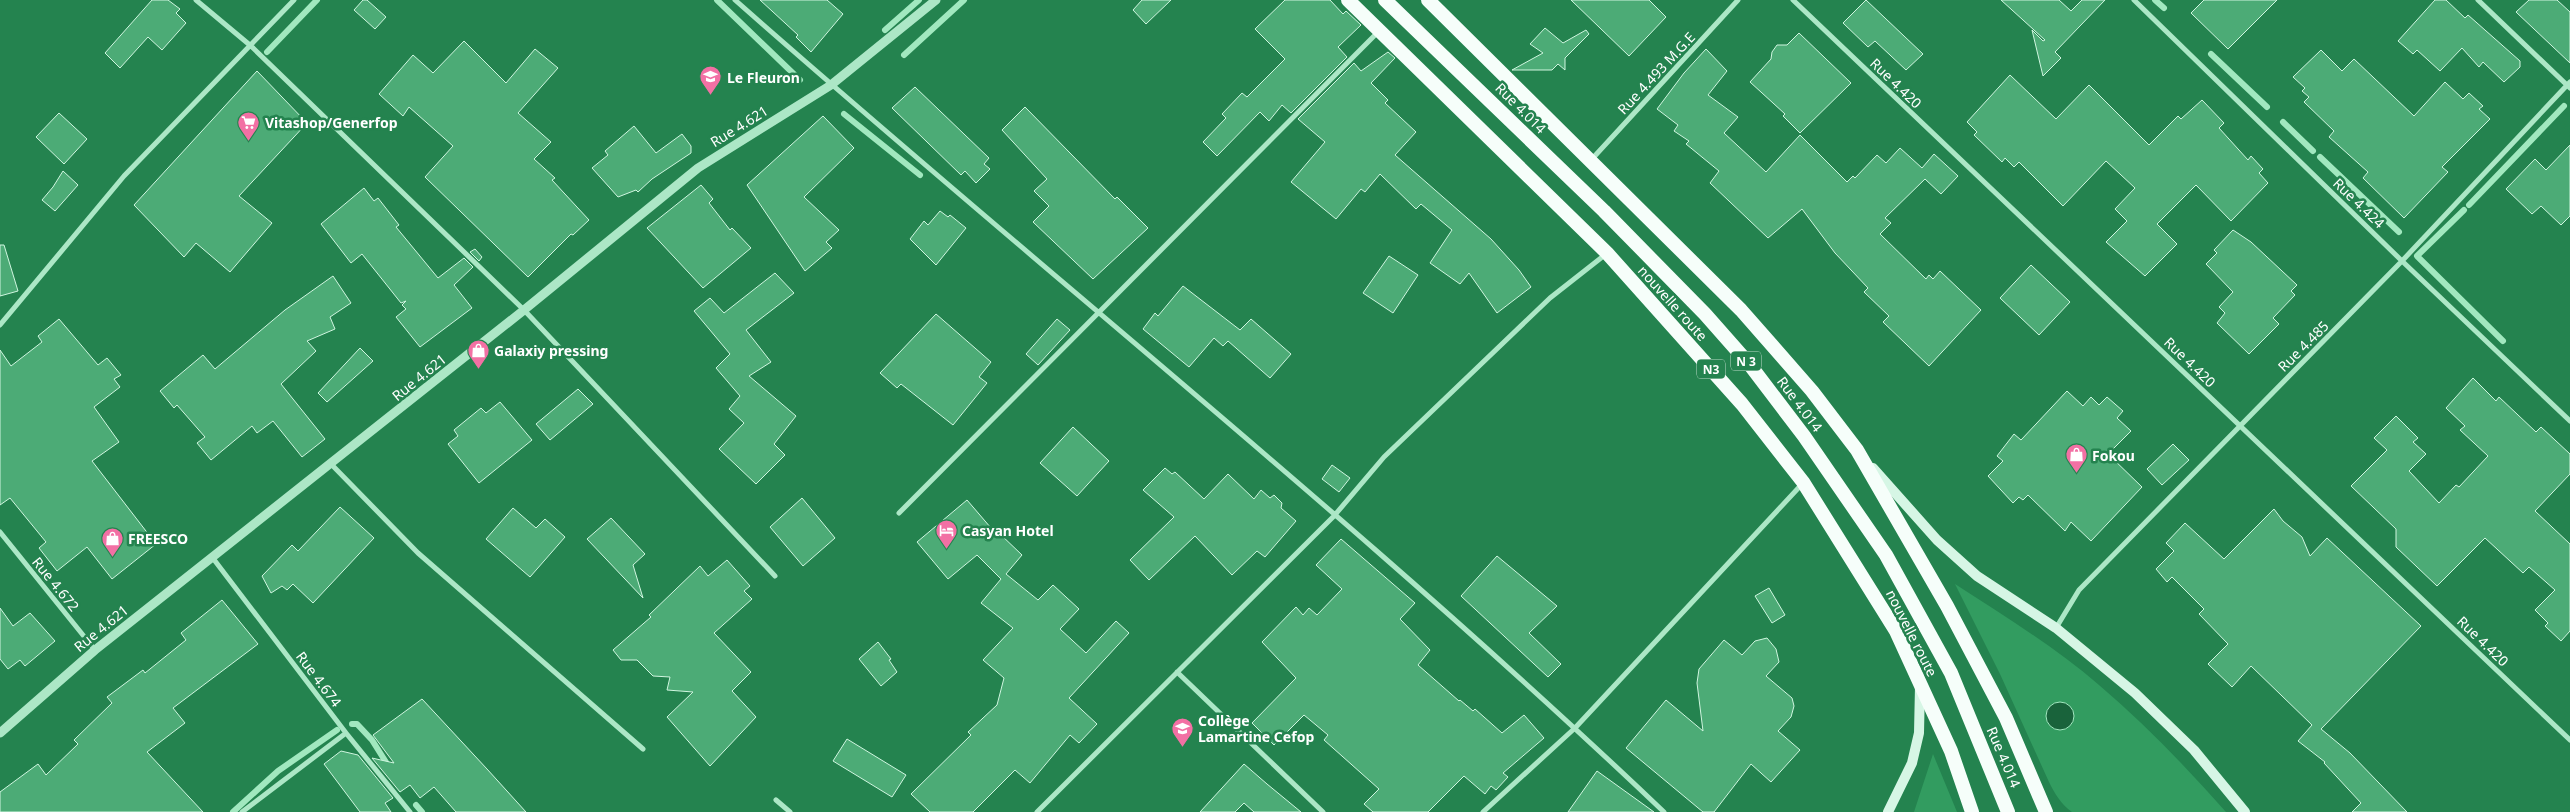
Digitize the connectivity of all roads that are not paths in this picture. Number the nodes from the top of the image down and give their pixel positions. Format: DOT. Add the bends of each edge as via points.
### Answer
graph roads {
  1 [pos="196,0"];
  2 [pos="294,0"];
  3 [pos="735,0"];
  4 [pos="936,0"];
  5 [pos="1348,0"];
  6 [pos="1385,0"];
  7 [pos="1428,0"];
  8 [pos="1738,0"];
  9 [pos="1793,0"];
  10 [pos="2134,0"];
  11 [pos="2478,0"];
  12 [pos="1379,31"];
  13 [pos="251,46"];
  14 [pos="831,85"];
  15 [pos="2569,85"];
  16 [pos="1590,161"];
  17 [pos="1607,254"];
  18 [pos="2402,262"];
  19 [pos="524,310"];
  20 [pos="1098,312"];
  21 [pos="0,325"];
  22 [pos="2570,421"];
  23 [pos="2240,425"];
  24 [pos="1857,450"];
  25 [pos="331,464"];
  26 [pos="1803,482"];
  27 [pos="899,513"];
  28 [pos="1334,516"];
  29 [pos="0,532"];
  30 [pos="212,557"];
  31 [pos="775,576"];
  32 [pos="2056,628"];
  33 [pos="95,650"];
  34 [pos="1177,672"];
  35 [pos="1920,682"];
  36 [pos="1575,728"];
  37 [pos="0,733"];
  38 [pos="346,733"];
  39 [pos="2570,740"];
  40 [pos="643,750"];
  41 [pos="776,800"];
  42 [pos="2006,806"];
  43 [pos="242,812"];
  44 [pos="410,812"];
  45 [pos="790,812"];
  46 [pos="1036,812"];
  47 [pos="1323,812"];
  48 [pos="1483,812"];
  49 [pos="1664,812"];
  50 [pos="1888,812"];
  51 [pos="1972,812"];
  52 [pos="2046,812"];
  53 [pos="2245,812"];
  1 -- 13 [label="street"];
  2 -- 13 [label="street"];
  3 -- 14 [label="street"];
  4 -- 14 [label="street, Rue 4.621"];
  5 -- 12 [label="highway, nouvelle route / N3"];
  6 -- 42 [label="highway, Rue 4.014 / N 3" via="1604,211 1705,314 1756,373 1886,555 1951,673"];
  7 -- 16 [label="highway"];
  8 -- 16 [label="street, Rue 4.493 M.G.E"];
  9 -- 23 [label="street, Rue 4.420"];
  10 -- 18 [label="street, Rue 4.424"];
  11 -- 15 [label="street"];
  12 -- 17 [label="highway, nouvelle route / N3"];
  12 -- 20 [label="street"];
  13 -- 19 [label="street"];
  13 -- 21 [label="street" via="124,176"];
  14 -- 19 [label="street, Rue 4.621" via="698,168"];
  14 -- 20 [label="street"];
  15 -- 18 [label="street, Rue 4.485"];
  16 -- 24 [label="highway" via="1741,310 1812,391"];
  17 -- 26 [label="highway, nouvelle route / N3" via="1742,404"];
  17 -- 28 [label="street" via="1550,298 1384,457"];
  18 -- 22 [label="street, Rue 4.424"];
  18 -- 23 [label="street, Rue 4.485"];
  19 -- 25 [label="street, Rue 4.621"];
  19 -- 31 [label="street"];
  20 -- 27 [label="street"];
  20 -- 28 [label="street"];
  23 -- 32 [label="street, Rue 4.485" via="2079,590"];
  23 -- 39 [label="street, Rue 4.420"];
  24 -- 32 [label="main road" via="1937,540 1970,570"];
  24 -- 52 [label="highway" via="1952,615 2006,718"];
  25 -- 30 [label="street, Rue 4.621"];
  25 -- 40 [label="street" via="418,553"];
  26 -- 35 [label="highway, nouvelle route / N3" via="1896,631"];
  26 -- 36 [label="street"];
  28 -- 34 [label="street"];
  28 -- 36 [label="street"];
  29 -- 33 [label="street, Rue 4.672"];
  30 -- 33 [label="street, Rue 4.621"];
  30 -- 38 [label="street, Rue 4.674"];
  32 -- 53 [label="main road" via="2135,693 2194,750"];
  33 -- 37 [label="street, Rue 4.621"];
  34 -- 46 [label="street"];
  34 -- 47 [label="street"];
  35 -- 50 [label="main road" via="1918,741 1912,763"];
  35 -- 51 [label="highway, nouvelle route / N3" via="1951,751"];
  36 -- 48 [label="street"];
  36 -- 49 [label="street"];
  38 -- 43 [label="street"];
  38 -- 44 [label="street, Rue 4.674"];
  41 -- 45 [label="street"];
}
